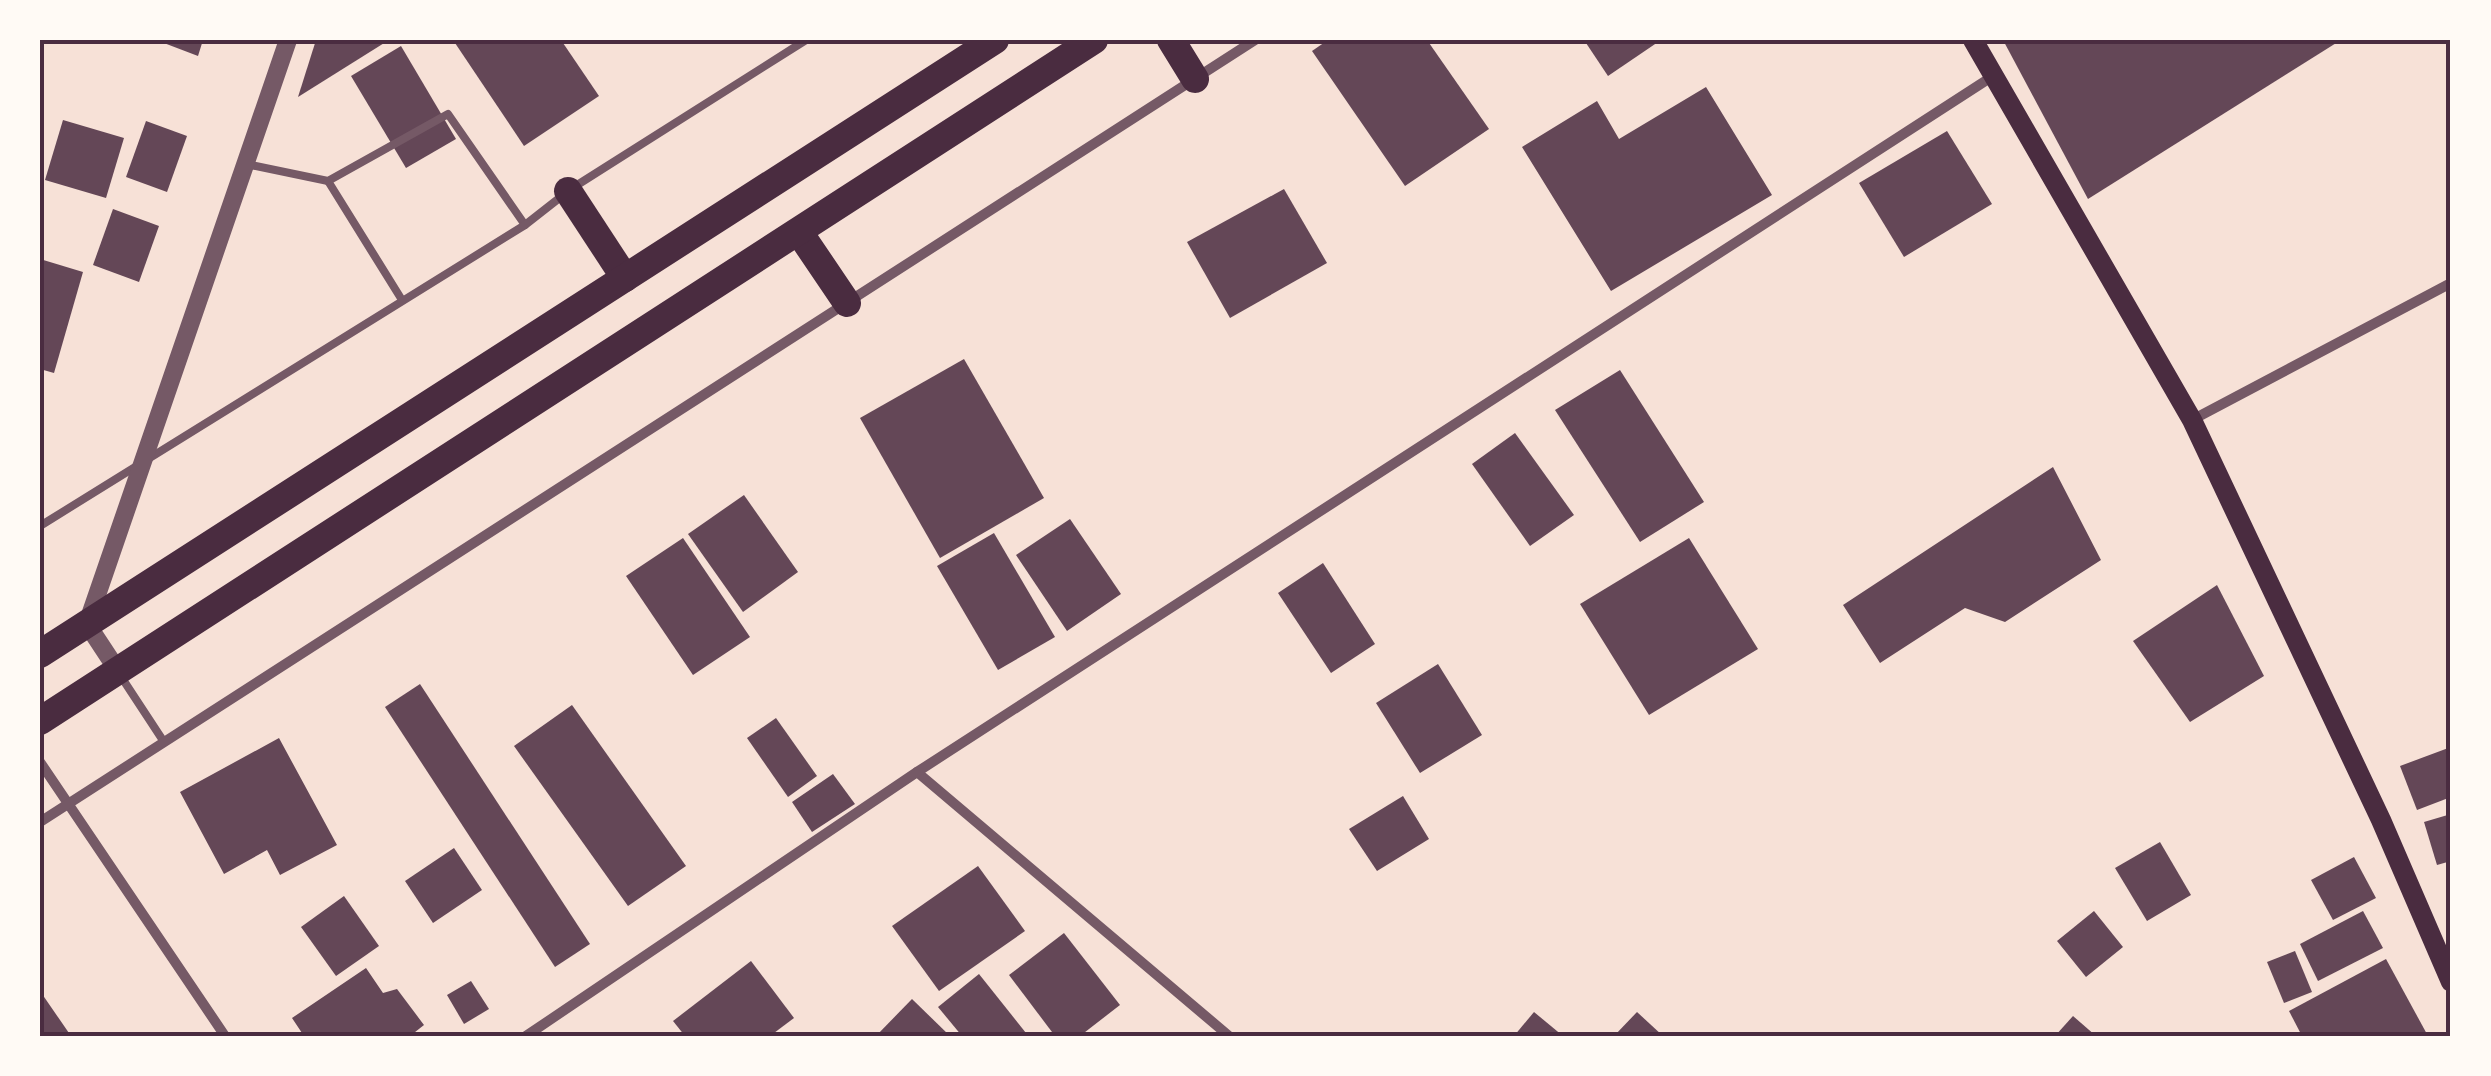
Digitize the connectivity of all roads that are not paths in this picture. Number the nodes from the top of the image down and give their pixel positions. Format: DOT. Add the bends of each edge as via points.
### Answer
graph roads {
  1 [pos="288,40"];
  2 [pos="806,40"];
  3 [pos="995,40"];
  4 [pos="1094,40"];
  5 [pos="1171,40"];
  6 [pos="1255,40"];
  7 [pos="1973,40"];
  8 [pos="1994,75"];
  9 [pos="1196,79"];
  10 [pos="246,164"];
  11 [pos="328,182"];
  12 [pos="568,191"];
  13 [pos="525,225"];
  14 [pos="798,232"];
  15 [pos="625,278"];
  16 [pos="2451,283"];
  17 [pos="402,300"];
  18 [pos="846,303"];
  19 [pos="2192,420"];
  20 [pos="144,460"];
  21 [pos="40,526"];
  22 [pos="87,624"];
  23 [pos="40,654"];
  24 [pos="118,671"];
  25 [pos="40,721"];
  26 [pos="164,742"];
  27 [pos="40,762"];
  28 [pos="918,772"];
  29 [pos="68,803"];
  30 [pos="40,822"];
  31 [pos="2451,982"];
  32 [pos="225,1036"];
  33 [pos="526,1036"];
  34 [pos="1229,1036"];
  1 -- 10 [label="street"];
  2 -- 12 [label="lane"];
  3 -- 15 [label="highway"];
  4 -- 14 [label="highway"];
  5 -- 9 [label="highway"];
  6 -- 9 [label="street"];
  7 -- 8 [label="main road"];
  8 -- 19 [label="main road"];
  8 -- 28 [label="street"];
  9 -- 18 [label="street"];
  10 -- 11 [label="lane"];
  10 -- 20 [label="street"];
  11 -- 13 [label="lane" via="448,114"];
  11 -- 17 [label="lane"];
  12 -- 13 [label="lane"];
  12 -- 15 [label="highway"];
  13 -- 17 [label="lane"];
  14 -- 18 [label="highway"];
  14 -- 24 [label="highway"];
  15 -- 22 [label="highway"];
  16 -- 19 [label="street"];
  17 -- 20 [label="lane"];
  18 -- 26 [label="street"];
  19 -- 31 [label="main road"];
  20 -- 21 [label="lane"];
  20 -- 22 [label="street"];
  22 -- 23 [label="highway"];
  22 -- 24 [label="street"];
  24 -- 25 [label="highway"];
  24 -- 26 [label="lane"];
  26 -- 29 [label="street"];
  27 -- 29 [label="street"];
  28 -- 33 [label="street"];
  28 -- 34 [label="street"];
  29 -- 30 [label="street"];
  29 -- 32 [label="street"];
}
